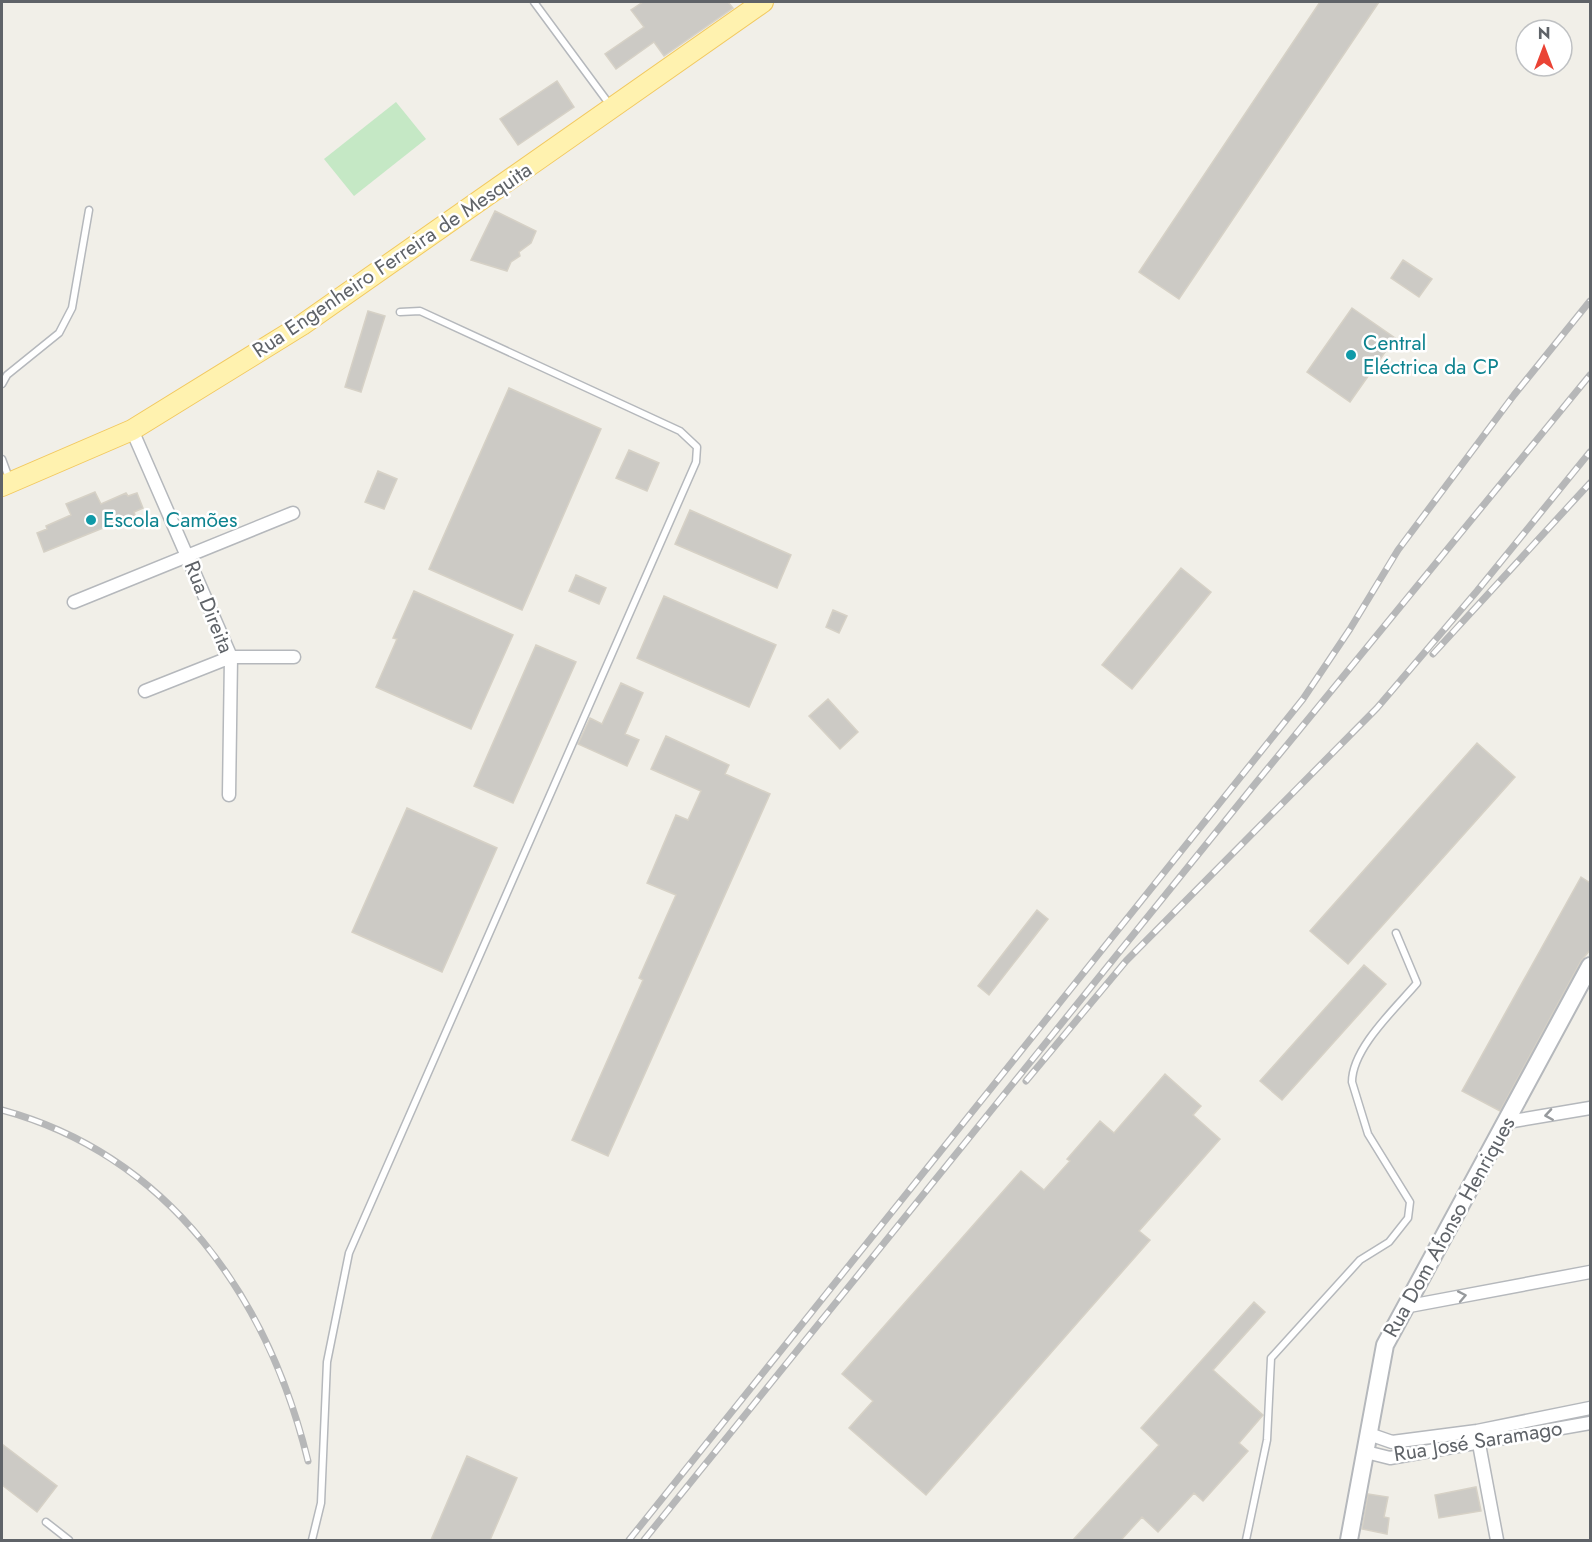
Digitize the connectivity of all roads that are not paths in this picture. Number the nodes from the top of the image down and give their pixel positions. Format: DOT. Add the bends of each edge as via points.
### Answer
graph roads {
  1 [pos="534,2"];
  2 [pos="754,4"];
  3 [pos="612,108"];
  4 [pos="89,210"];
  5 [pos="400,312"];
  6 [pos="2,384"];
  7 [pos="132,430"];
  8 [pos="2,459"];
  9 [pos="6,484"];
  10 [pos="293,513"];
  11 [pos="187,554"];
  12 [pos="74,602"];
  13 [pos="231,657"];
  14 [pos="294,657"];
  15 [pos="145,692"];
  16 [pos="229,795"];
  17 [pos="1396,933"];
  18 [pos="1590,966"];
  19 [pos="1590,1108"];
  20 [pos="1507,1122"];
  21 [pos="1590,1272"];
  22 [pos="1404,1307"];
  23 [pos="1590,1408"];
  24 [pos="1590,1423"];
  25 [pos="1477,1431"];
  26 [pos="1369,1434"];
  27 [pos="1479,1444"];
  28 [pos="1366,1452"];
  29 [pos="46,1522"];
  30 [pos="69,1540"];
  31 [pos="312,1540"];
  32 [pos="1246,1540"];
  33 [pos="1349,1540"];
  34 [pos="1497,1540"];
  1 -- 3 [label="lane"];
  2 -- 3 [label="main road, Rua Engenheiro Ferreira de Mesquita"];
  3 -- 7 [label="main road, Rua Engenheiro Ferreira de Mesquita" via="302,325"];
  4 -- 6 [label="lane" via="72,308 59,333 7,375"];
  5 -- 31 [label="lane" via="420,311 680,431 697,447 696,462 348,1253 327,1362 321,1503"];
  7 -- 9 [label="main road, Rua Engenheiro Ferreira de Mesquita"];
  7 -- 11 [label="street, Rua Direita"];
  8 -- 9 [label="lane"];
  10 -- 11 [label="street"];
  11 -- 12 [label="street"];
  11 -- 13 [label="street, Rua Direita"];
  13 -- 14 [label="street"];
  13 -- 15 [label="street"];
  13 -- 16 [label="street, Rua Direita"];
  17 -- 32 [label="lane" via="1418,983 1359,1055 1352,1082 1368,1134 1407,1195 1410,1210 1405,1225 1389,1242 1360,1260 1270,1358 1267,1440"];
  18 -- 20 [label="street, Rua Dom Afonso Henriques"];
  19 -- 20 [label="street, one-way"];
  20 -- 22 [label="street, Rua Dom Afonso Henriques"];
  22 -- 21 [label="street, one-way"];
  22 -- 26 [label="street, Rua Dom Afonso Henriques" via="1385,1345"];
  23 -- 25 [label="street, Rua José Saramago"];
  24 -- 27 [label="street, Rua José Saramago"];
  25 -- 26 [label="street, Rua José Saramago" via="1392,1442"];
  25 -- 27 [label="lane"];
  26 -- 28 [label="street, Rua Dom Afonso Henriques"];
  27 -- 28 [label="street, Rua José Saramago" via="1390,1458"];
  27 -- 34 [label="street"];
  28 -- 33 [label="street, Rua Dom Afonso Henriques"];
  29 -- 30 [label="lane"];
}
